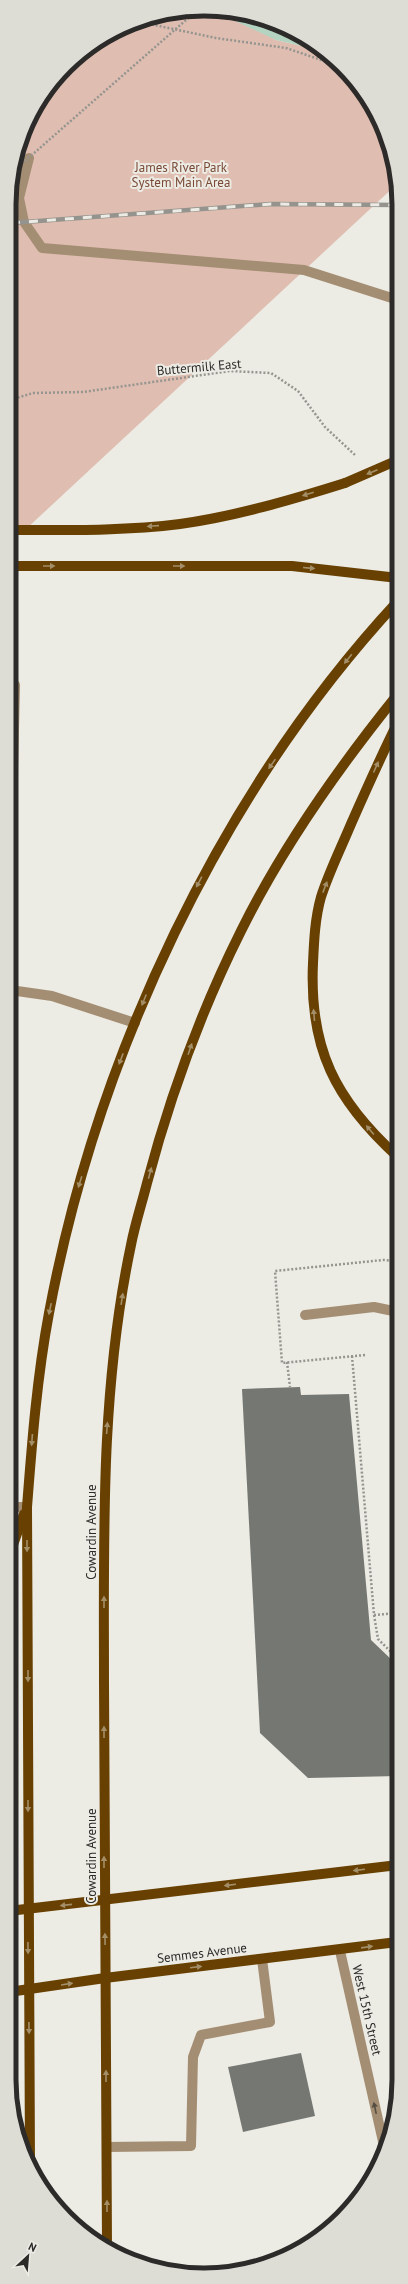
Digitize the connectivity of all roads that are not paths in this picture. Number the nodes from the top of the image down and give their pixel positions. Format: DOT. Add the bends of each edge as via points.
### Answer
graph roads {
  1 [pos="27,159"];
  2 [pos="392,298"];
  3 [pos="392,463"];
  4 [pos="16,530"];
  5 [pos="16,566"];
  6 [pos="392,577"];
  7 [pos="392,607"];
  8 [pos="392,702"];
  9 [pos="392,735"];
  10 [pos="16,991"];
  11 [pos="135,1023"];
  12 [pos="392,1152"];
  13 [pos="392,1311"];
  14 [pos="305,1315"];
  15 [pos="16,1507"];
  16 [pos="27,1507"];
  17 [pos="16,1539"];
  18 [pos="392,1866"];
  19 [pos="104,1901"];
  20 [pos="28,1909"];
  21 [pos="16,1910"];
  22 [pos="392,1943"];
  23 [pos="340,1951"];
  24 [pos="262,1960"];
  25 [pos="105,1978"];
  26 [pos="29,1990"];
  27 [pos="16,1991"];
  28 [pos="382,2139"];
  29 [pos="107,2147"];
  30 [pos="30,2152"];
  31 [pos="107,2241"];
  1 -- 2 [label="street" via="19,198 24,222 42,248 304,270"];
  3 -- 4 [label="main road, one-way, bridge" via="345,483 274,505 180,524 96,530"];
  5 -- 6 [label="main road, one-way" via="292,566"];
  7 -- 11 [label="main road, one-way" via="323,690 272,765 199,882"];
  19 -- 8 [label="main road, Cowardin Avenue, one-way" via="104,1467 113,1357 131,1245 160,1137 196,1032 242,929 295,836 358,744"];
  12 -- 9 [label="main road, one-way" via="352,1109 334,1080 321,1051 314,1022 312,991 316,923 321,897"];
  10 -- 11 [label="street" via="52,996"];
  11 -- 16 [label="main road, one-way" via="108,1094 74,1201 49,1312 35,1402"];
  13 -- 14 [label="street" via="374,1307"];
  15 -- 16 [label="street"];
  16 -- 17 [label="main road"];
  16 -- 20 [label="main road, one-way"];
  18 -- 19 [label="main road, one-way"];
  19 -- 20 [label="main road, one-way"];
  25 -- 19 [label="main road, Cowardin Avenue, one-way"];
  20 -- 21 [label="main road"];
  20 -- 26 [label="main road, one-way"];
  23 -- 22 [label="main road, Semmes Avenue, one-way"];
  23 -- 24 [label="main road, Semmes Avenue"];
  28 -- 23 [label="street, West 15th Street, one-way"];
  25 -- 24 [label="main road, Semmes Avenue, one-way"];
  24 -- 29 [label="street" via="270,2022 201,2035 193,2057 191,2146"];
  26 -- 25 [label="main road, Semmes Avenue, one-way"];
  29 -- 25 [label="main road, Cowardin Avenue, one-way"];
  26 -- 27 [label="main road, Semmes Avenue"];
  26 -- 30 [label="main road, one-way"];
  31 -- 29 [label="main road, Cowardin Avenue, one-way"];
}
